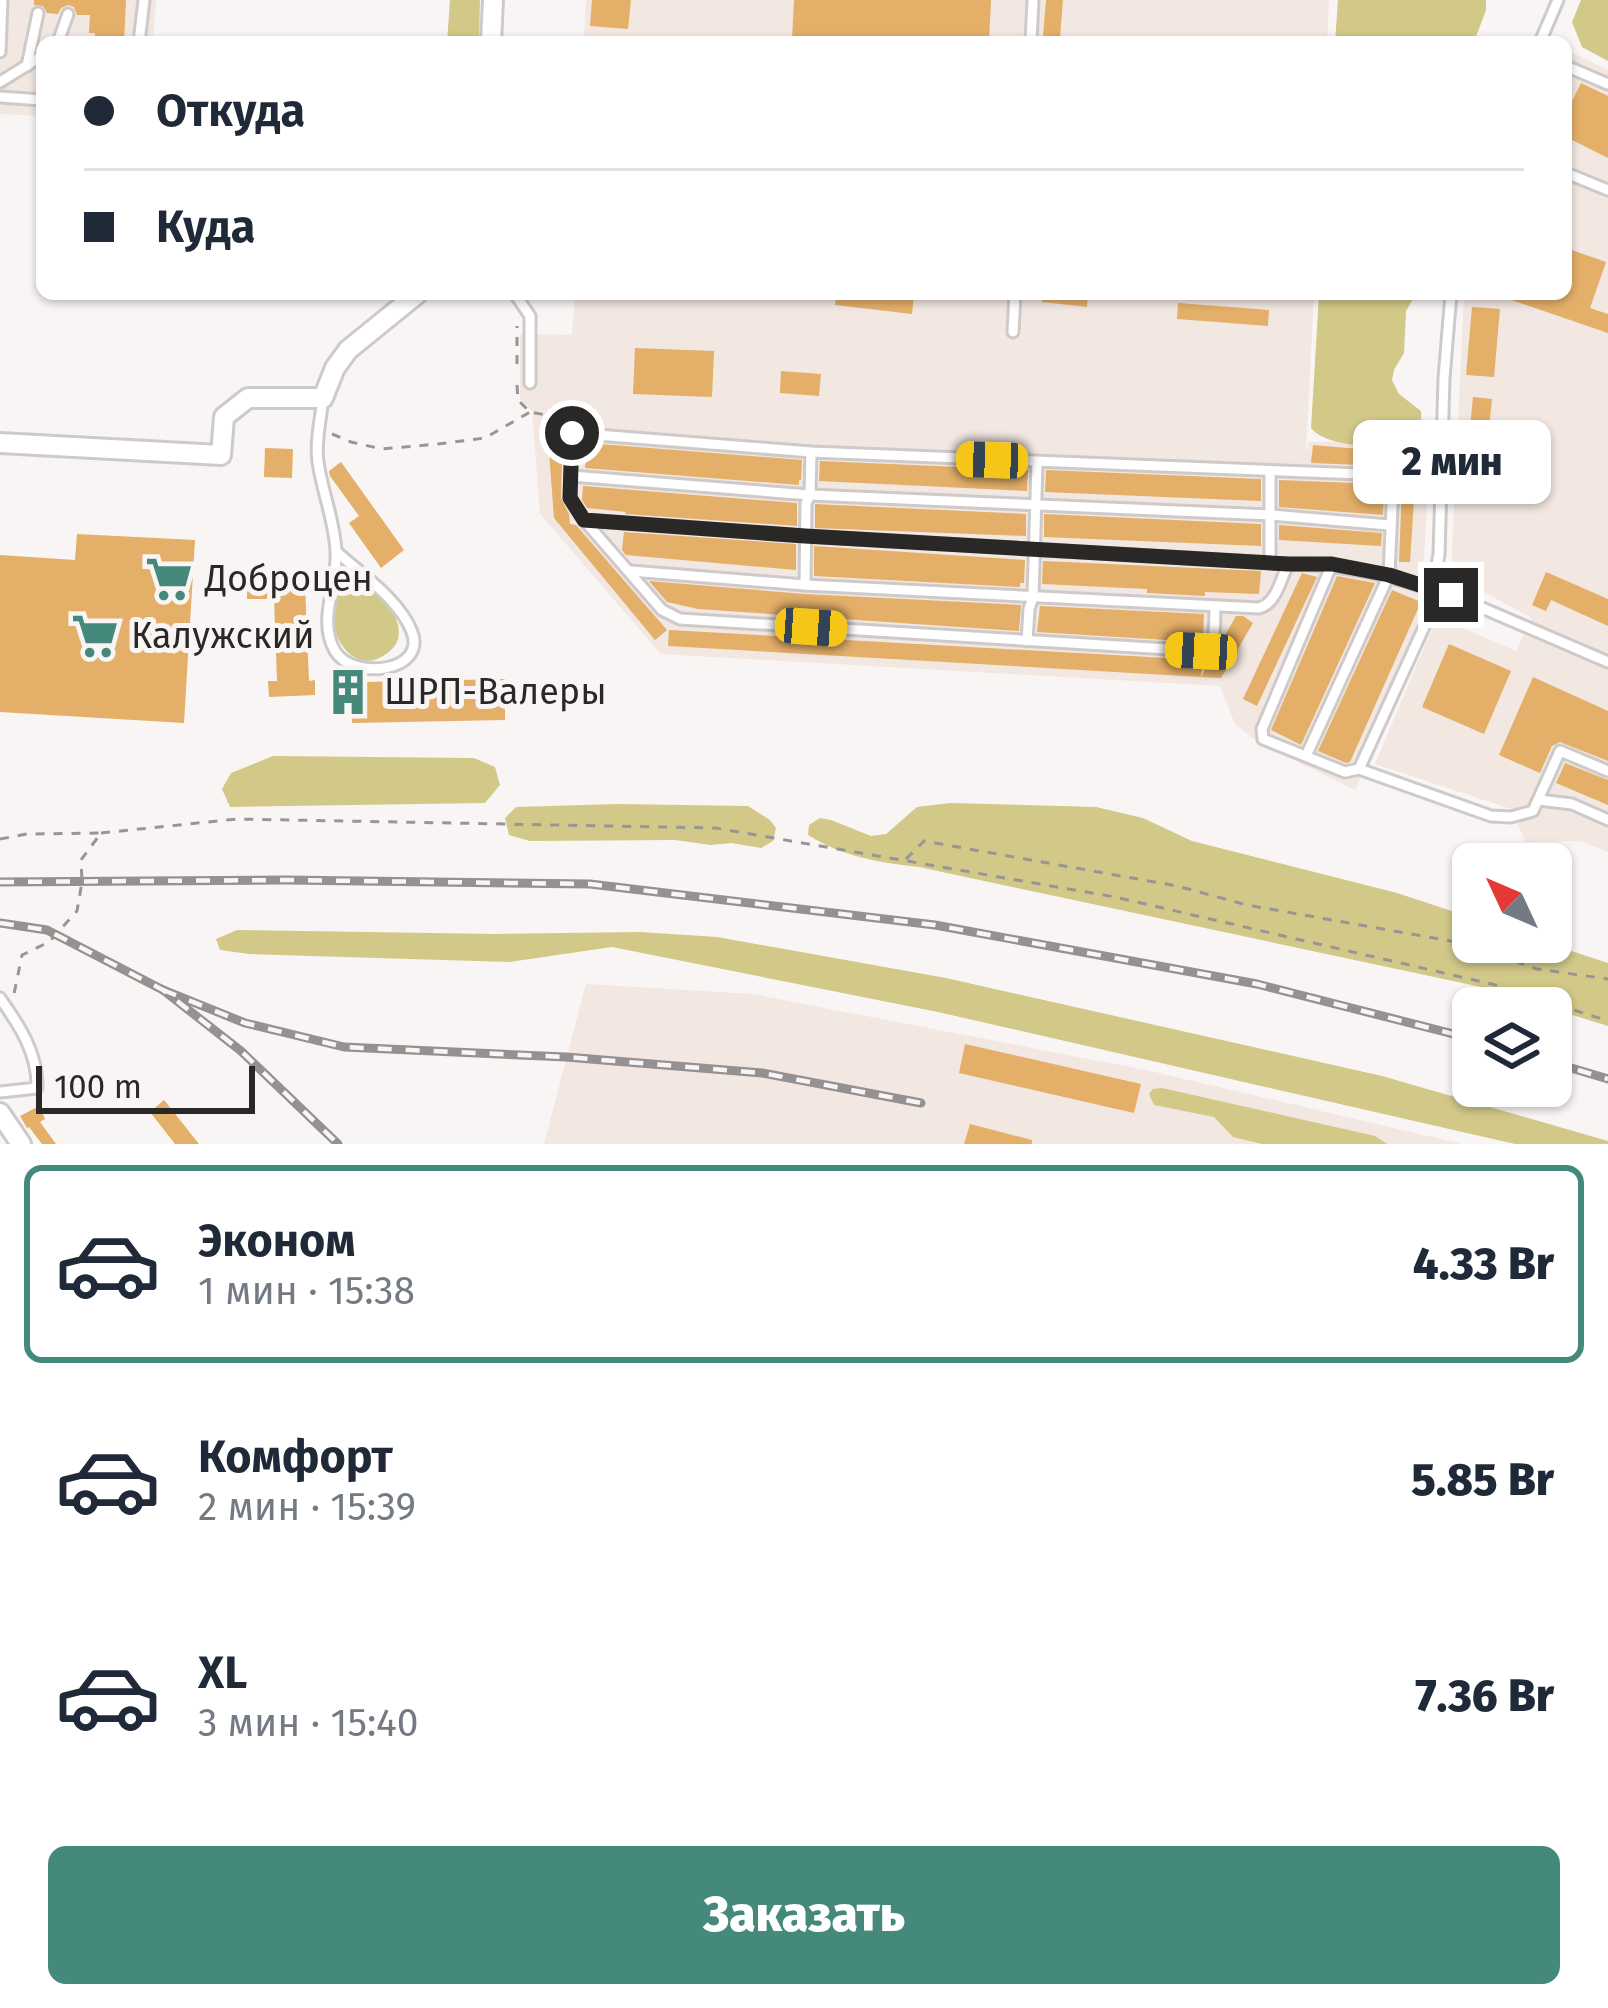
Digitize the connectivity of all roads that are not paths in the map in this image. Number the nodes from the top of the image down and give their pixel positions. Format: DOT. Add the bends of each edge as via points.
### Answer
graph roads {
  1 [pos="2,0"];
  2 [pos="144,0"];
  3 [pos="493,0"];
  4 [pos="1033,0"];
  5 [pos="1558,0"];
  6 [pos="38,13"];
  7 [pos="68,14"];
  8 [pos="60,36"];
  9 [pos="140,36"];
  10 [pos="490,36"];
  11 [pos="1031,36"];
  12 [pos="1543,36"];
  13 [pos="0,52"];
  14 [pos="36,60"];
  15 [pos="27,66"];
  16 [pos="1572,69"];
  17 [pos="0,82"];
  18 [pos="1608,84"];
  19 [pos="0,97"];
  20 [pos="36,100"];
  21 [pos="1572,175"];
  22 [pos="1608,190"];
  23 [pos="410,300"];
  24 [pos="519,300"];
  25 [pos="1016,300"];
  26 [pos="1450,300"];
  27 [pos="1013,332"];
  28 [pos="530,383"];
  29 [pos="323,398"];
  30 [pos="0,443"];
  31 [pos="812,452"];
  32 [pos="1037,462"];
  33 [pos="1270,471"];
  34 [pos="571,476"];
  35 [pos="810,495"];
  36 [pos="1035,506"];
  37 [pos="1271,514"];
  38 [pos="584,520"];
  39 [pos="1389,525"];
  40 [pos="805,536"];
  41 [pos="1035,549"];
  42 [pos="337,552"];
  43 [pos="1270,561"];
  44 [pos="1288,564"];
  45 [pos="1332,564"];
  46 [pos="628,571"];
  47 [pos="1389,575"];
  48 [pos="805,585"];
  49 [pos="1432,590"];
  50 [pos="1033,597"];
  51 [pos="1215,607"];
  52 [pos="1028,641"];
  53 [pos="1608,662"];
  54 [pos="1306,756"];
  55 [pos="1359,769"];
  56 [pos="1608,771"];
  57 [pos="1539,800"];
  58 [pos="1608,820"];
  59 [pos="0,998"];
  60 [pos="0,1092"];
  61 [pos="0,1113"];
  62 [pos="21,1144"];
  1 -- 13 [label="lane"];
  2 -- 9 [label="lane"];
  3 -- 10 [label="street"];
  4 -- 11 [label="lane"];
  5 -- 12 [label="lane"];
  6 -- 15 [label="lane"];
  7 -- 8 [label="lane"];
  14 -- 15 [label="lane"];
  15 -- 17 [label="lane"];
  16 -- 18 [label="lane"];
  19 -- 20 [label="lane"];
  21 -- 22 [label="lane"];
  23 -- 29 [label="street" via="348,350"];
  24 -- 28 [label="lane" via="530,316"];
  25 -- 27 [label="lane"];
  26 -- 49 [label="lane"];
  29 -- 30 [label="street" via="248,398 224,417 221,455"];
  29 -- 42 [label="lane" via="317,457"];
  31 -- 32 [label="lane"];
  31 -- 34 [label="lane" via="572,433"];
  31 -- 35 [label="lane"];
  32 -- 33 [label="lane"];
  32 -- 36 [label="lane"];
  33 -- 37 [label="lane"];
  33 -- 39 [label="lane" via="1384,475 1393,485"];
  34 -- 35 [label="lane"];
  34 -- 38 [label="lane" via="572,504"];
  35 -- 36 [label="lane"];
  35 -- 40 [label="lane"];
  36 -- 37 [label="lane"];
  36 -- 41 [label="lane"];
  37 -- 39 [label="lane"];
  37 -- 43 [label="lane"];
  38 -- 40 [label="lane"];
  38 -- 46 [label="lane"];
  39 -- 47 [label="lane"];
  40 -- 41 [label="lane"];
  40 -- 48 [label="lane"];
  41 -- 43 [label="lane"];
  41 -- 50 [label="lane"];
  42 -- 42 [label="lane" via="327,628 335,652 364,670 400,664 414,634 389,597"];
  43 -- 44 [label="lane"];
  44 -- 45 [label="lane"];
  44 -- 51 [label="lane" via="1267,606"];
  45 -- 47 [label="lane"];
  45 -- 54 [label="lane" via="1262,730 1263,740"];
  46 -- 48 [label="lane"];
  46 -- 52 [label="lane" via="680,619"];
  47 -- 49 [label="lane"];
  47 -- 54 [label="lane"];
  48 -- 50 [label="lane"];
  49 -- 53 [label="lane"];
  49 -- 55 [label="lane" via="1430,614"];
  50 -- 51 [label="lane"];
  50 -- 52 [label="lane"];
  51 -- 52 [label="lane" via="1214,639 1201,651"];
  54 -- 55 [label="lane" via="1345,772"];
  55 -- 57 [label="lane" via="1491,816 1533,811"];
  56 -- 57 [label="lane" via="1560,751"];
  57 -- 58 [label="lane"];
  59 -- 60 [label="lane" via="38,1069 37,1088"];
  61 -- 62 [label="street"];
}
